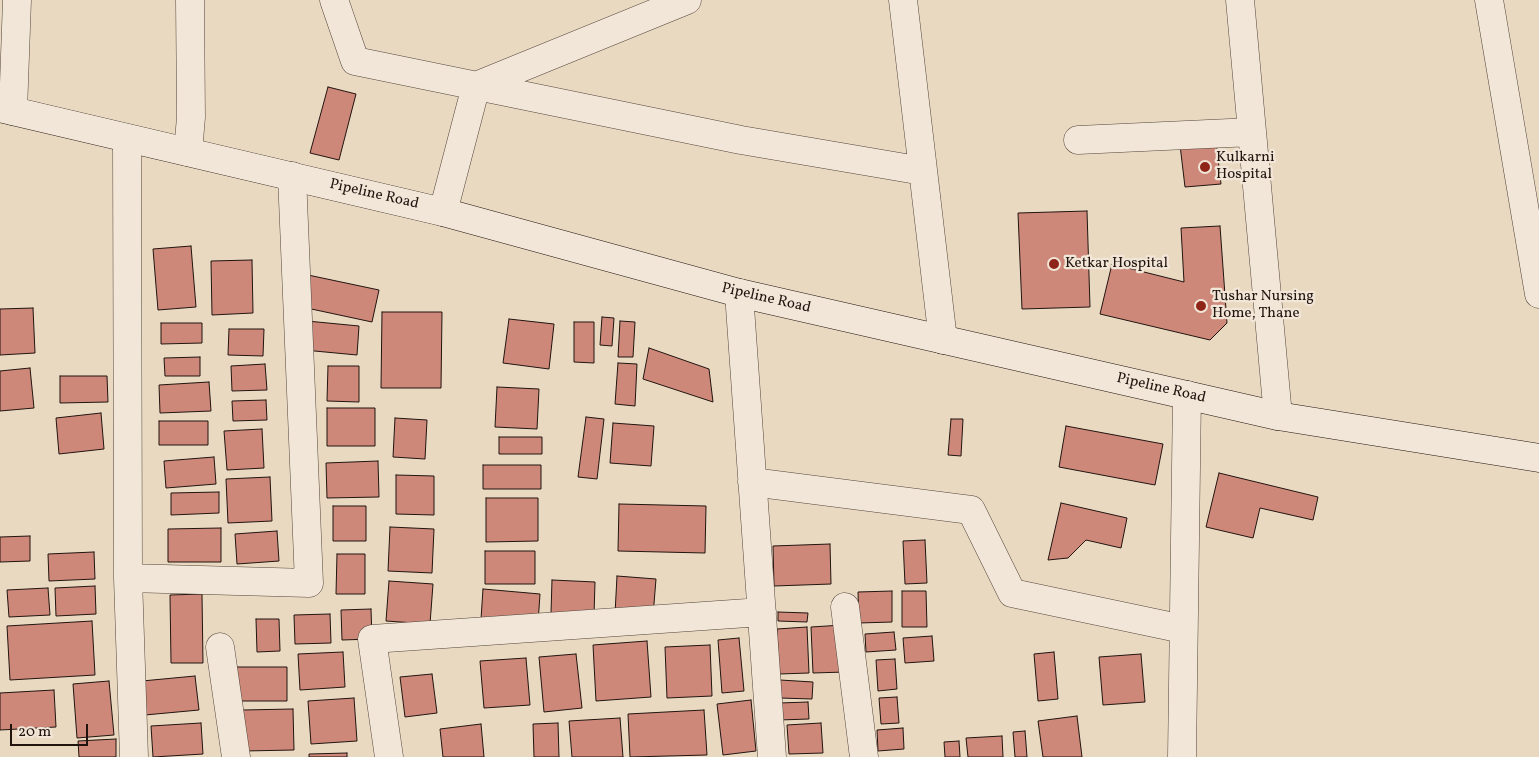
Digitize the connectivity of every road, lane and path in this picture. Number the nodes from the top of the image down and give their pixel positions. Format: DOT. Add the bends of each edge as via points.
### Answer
graph roads {
  1 [pos="17,0"];
  2 [pos="190,0"];
  3 [pos="334,0"];
  4 [pos="687,0"];
  5 [pos="903,0"];
  6 [pos="1240,0"];
  7 [pos="1489,0"];
  8 [pos="476,86"];
  9 [pos="6,109"];
  10 [pos="1252,132"];
  11 [pos="127,138"];
  12 [pos="1078,140"];
  13 [pos="188,152"];
  14 [pos="923,171"];
  15 [pos="292,176"];
  16 [pos="443,212"];
  17 [pos="739,293"];
  18 [pos="1539,294"];
  19 [pos="943,340"];
  20 [pos="1187,395"];
  21 [pos="1278,416"];
  22 [pos="1539,458"];
  23 [pos="752,482"];
  24 [pos="128,578"];
  25 [pos="845,607"];
  26 [pos="762,612"];
  27 [pos="1184,629"];
  28 [pos="220,647"];
  29 [pos="134,757"];
  30 [pos="236,757"];
  31 [pos="389,757"];
  32 [pos="772,757"];
  33 [pos="864,757"];
  34 [pos="1182,757"];
  1 -- 9 [label="street"];
  2 -- 13 [label="street" via="191,117"];
  3 -- 8 [label="street" via="354,61"];
  4 -- 8 [label="street"];
  5 -- 14 [label="street"];
  6 -- 10 [label="street"];
  7 -- 18 [label="street"];
  8 -- 14 [label="street" via="741,140"];
  8 -- 16 [label="street"];
  9 -- 11 [label="street, Pipeline Road"];
  10 -- 12 [label="street"];
  10 -- 21 [label="street"];
  11 -- 13 [label="street, Pipeline Road"];
  11 -- 24 [label="street"];
  13 -- 15 [label="street, Pipeline Road"];
  14 -- 19 [label="street"];
  15 -- 16 [label="street, Pipeline Road"];
  15 -- 24 [label="street" via="309,583"];
  16 -- 17 [label="street, Pipeline Road"];
  17 -- 19 [label="street, Pipeline Road"];
  17 -- 23 [label="street"];
  19 -- 20 [label="street, Pipeline Road"];
  20 -- 21 [label="street, Pipeline Road"];
  20 -- 27 [label="street"];
  21 -- 22 [label="street, Pipeline Road"];
  23 -- 26 [label="street"];
  23 -- 27 [label="street" via="971,510 1012,593"];
  24 -- 29 [label="street"];
  25 -- 33 [label="street"];
  26 -- 31 [label="street" via="372,639"];
  26 -- 32 [label="street"];
  27 -- 34 [label="street"];
  28 -- 30 [label="street"];
}
